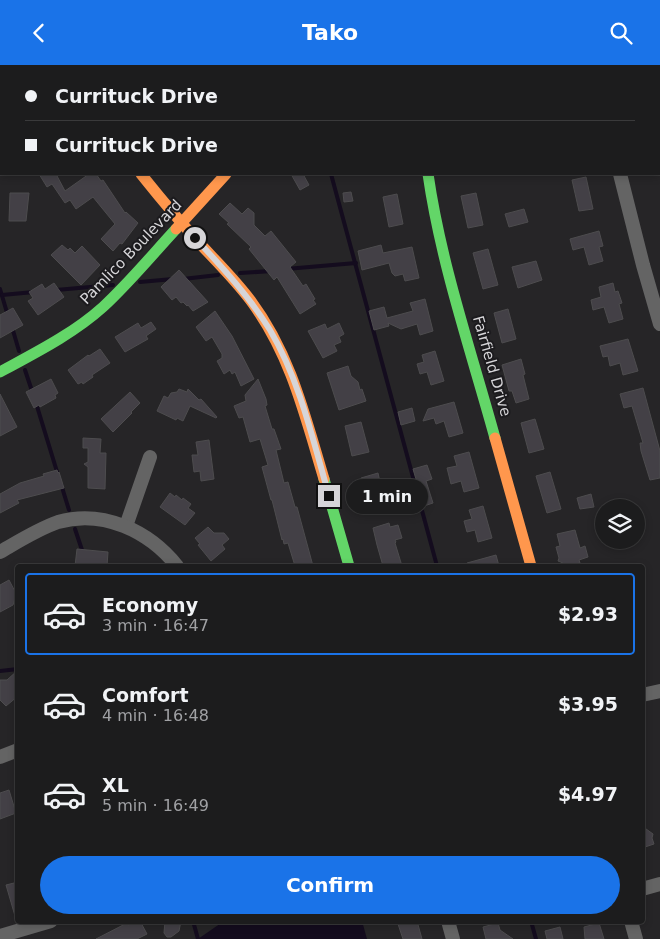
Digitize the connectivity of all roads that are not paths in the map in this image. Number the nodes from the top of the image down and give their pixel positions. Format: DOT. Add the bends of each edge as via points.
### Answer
graph roads {
  1 [pos="142,175"];
  2 [pos="225,175"];
  3 [pos="428,175"];
  4 [pos="620,175"];
  5 [pos="183,222"];
  6 [pos="660,322"];
  7 [pos="0,373"];
  8 [pos="150,457"];
  9 [pos="126,526"];
  10 [pos="0,552"];
  11 [pos="175,564"];
  12 [pos="348,564"];
  13 [pos="530,564"];
  14 [pos="660,691"];
  15 [pos="645,694"];
  16 [pos="15,751"];
  17 [pos="0,757"];
  18 [pos="660,884"];
  19 [pos="645,888"];
  20 [pos="41,924"];
  21 [pos="449,924"];
  22 [pos="632,924"];
  23 [pos="0,937"];
  24 [pos="453,939"];
  25 [pos="636,939"];
  1 -- 5 [label="street"];
  2 -- 5 [label="street, Pamlico Boulevard"];
  3 -- 13 [label="street, Fairfield Drive" via="447,266"];
  4 -- 6 [label="street"];
  5 -- 7 [label="street, Pamlico Boulevard" via="132,279 87,320"];
  5 -- 12 [label="street" via="250,299 287,363 306,415"];
  8 -- 9 [label="street"];
  9 -- 10 [label="street" via="90,519 59,522"];
  9 -- 11 [label="street" via="150,538"];
  14 -- 15 [label="street"];
  16 -- 17 [label="street"];
  18 -- 19 [label="street"];
  20 -- 23 [label="street"];
  21 -- 24 [label="street"];
  22 -- 25 [label="street"];
}
